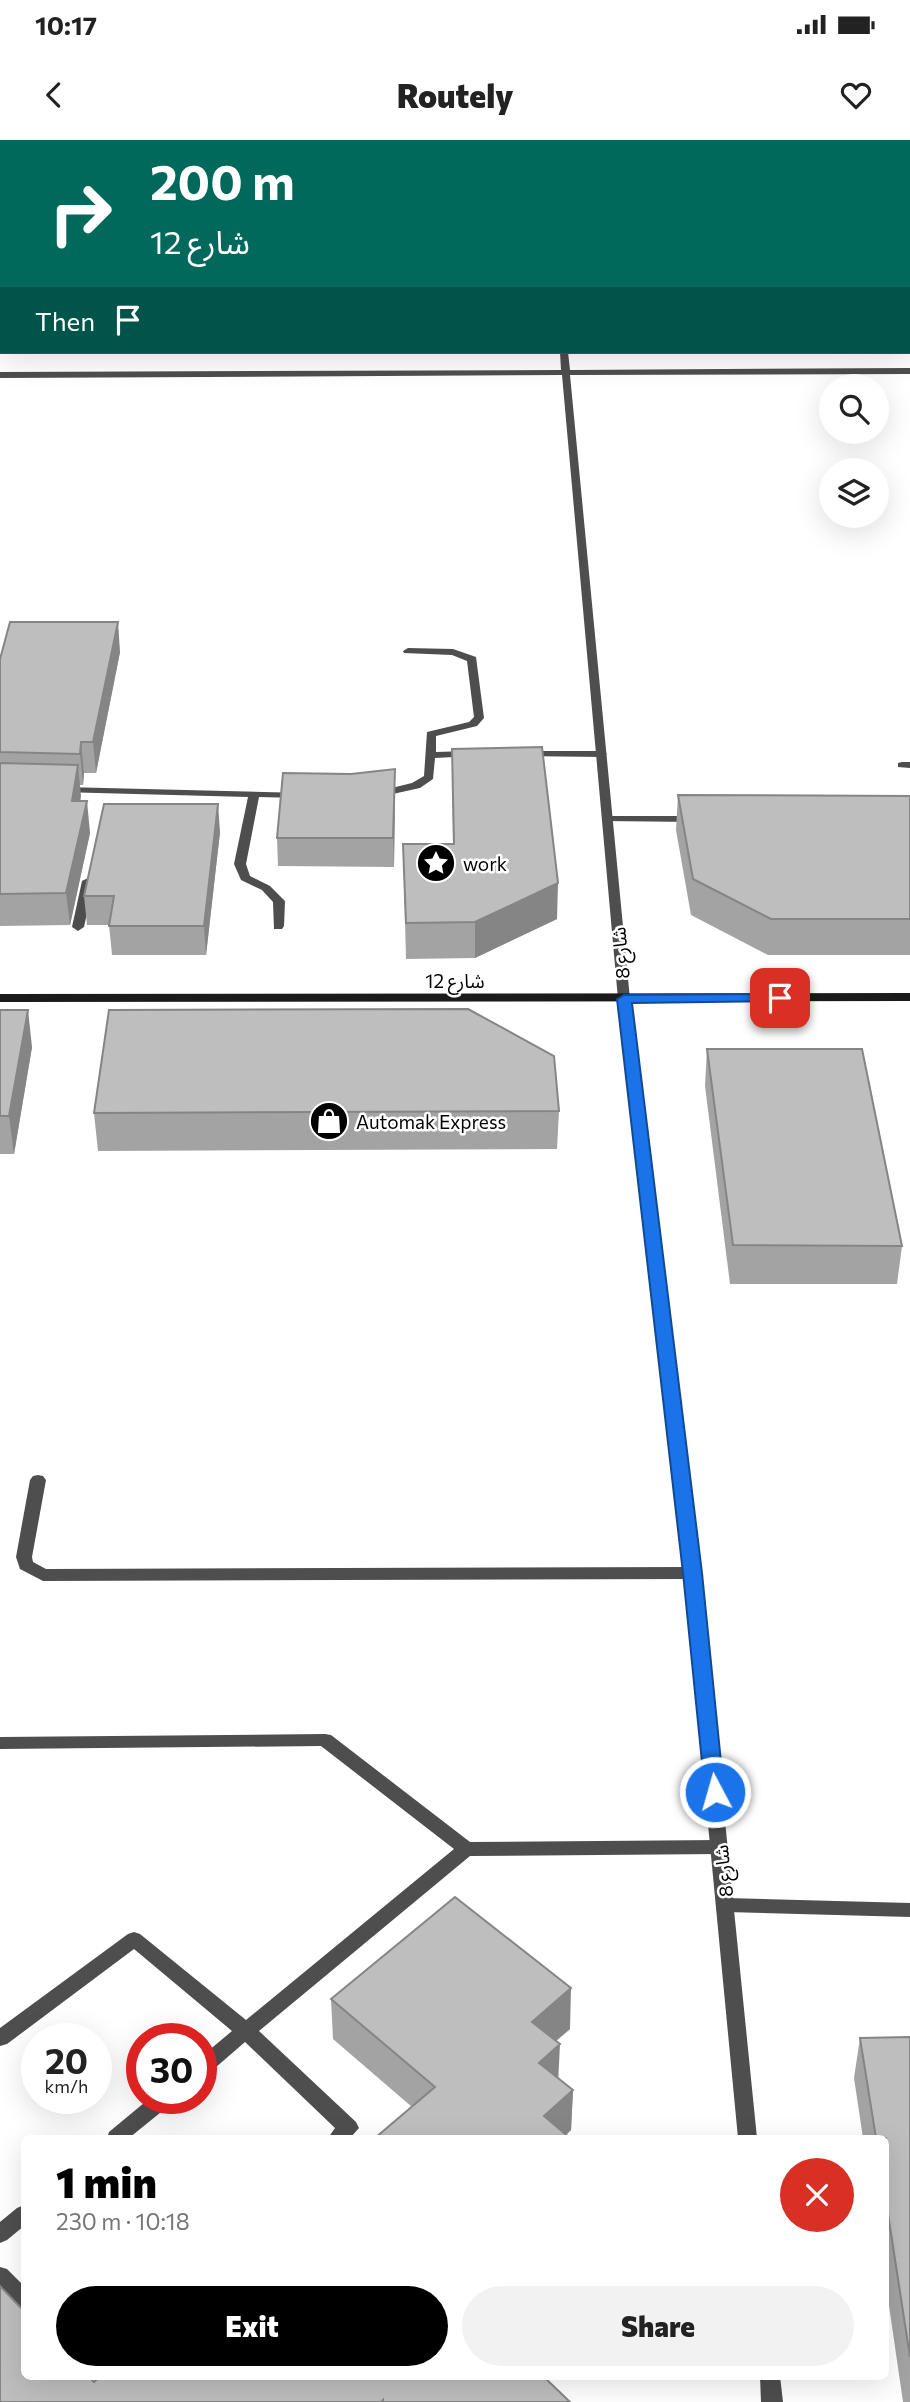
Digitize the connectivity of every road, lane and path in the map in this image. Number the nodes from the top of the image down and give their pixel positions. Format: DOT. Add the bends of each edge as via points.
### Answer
graph roads {
  1 [pos="564,354"];
  2 [pos="910,371"];
  3 [pos="567,373"];
  4 [pos="0,375"];
  5 [pos="408,651"];
  6 [pos="432,754"];
  7 [pos="484,754"];
  8 [pos="510,754"];
  9 [pos="602,754"];
  10 [pos="54,790"];
  11 [pos="107,791"];
  12 [pos="254,794"];
  13 [pos="318,795"];
  14 [pos="369,796"];
  15 [pos="104,805"];
  16 [pos="608,819"];
  17 [pos="704,819"];
  18 [pos="90,872"];
  19 [pos="278,926"];
  20 [pos="78,927"];
  21 [pos="910,997"];
  22 [pos="0,998"];
  23 [pos="624,999"];
  24 [pos="38,1480"];
  25 [pos="692,1573"];
  26 [pos="0,1743"];
  27 [pos="720,1847"];
  28 [pos="466,1849"];
  29 [pos="726,1905"];
  30 [pos="910,1910"];
  31 [pos="246,2031"];
  32 [pos="0,2038"];
  33 [pos="217,2055"];
  34 [pos="145,2114"];
  35 [pos="120,2135"];
  36 [pos="341,2135"];
  37 [pos="748,2135"];
  38 [pos="21,2216"];
  39 [pos="0,2234"];
  40 [pos="0,2276"];
  41 [pos="21,2297"];
  42 [pos="769,2380"];
  43 [pos="772,2402"];
  1 -- 3 [label="street, شارع 8"];
  2 -- 3 [label="street"];
  3 -- 4 [label="street"];
  3 -- 9 [label="street, شارع 8"];
  5 -- 6 [label="street" via="453,652 474,664 479,718 431,734"];
  6 -- 7 [label="street"];
  6 -- 14 [label="street" via="429,777 416,786"];
  8 -- 9 [label="street"];
  9 -- 16 [label="street, شارع 8"];
  10 -- 11 [label="street"];
  11 -- 12 [label="street"];
  11 -- 15 [label="street"];
  12 -- 13 [label="street"];
  12 -- 19 [label="street" via="240,864 245,878 279,901"];
  16 -- 17 [label="street"];
  16 -- 23 [label="street, شارع 8"];
  18 -- 20 [label="street"];
  21 -- 23 [label="street, شارع 12"];
  22 -- 23 [label="street, شارع 12"];
  23 -- 25 [label="street, شارع 8"];
  24 -- 25 [label="street" via="24,1557 26,1565 43,1575"];
  25 -- 27 [label="street, شارع 8"];
  26 -- 28 [label="street" via="325,1740"];
  27 -- 28 [label="street"];
  27 -- 29 [label="street, شارع 8"];
  28 -- 31 [label="street"];
  29 -- 30 [label="street"];
  29 -- 37 [label="street, شارع 8"];
  31 -- 32 [label="street" via="134,1938"];
  31 -- 33 [label="street"];
  31 -- 36 [label="street" via="349,2128"];
  34 -- 35 [label="street"];
  38 -- 39 [label="street"];
  40 -- 41 [label="street"];
  42 -- 43 [label="street"];
}
